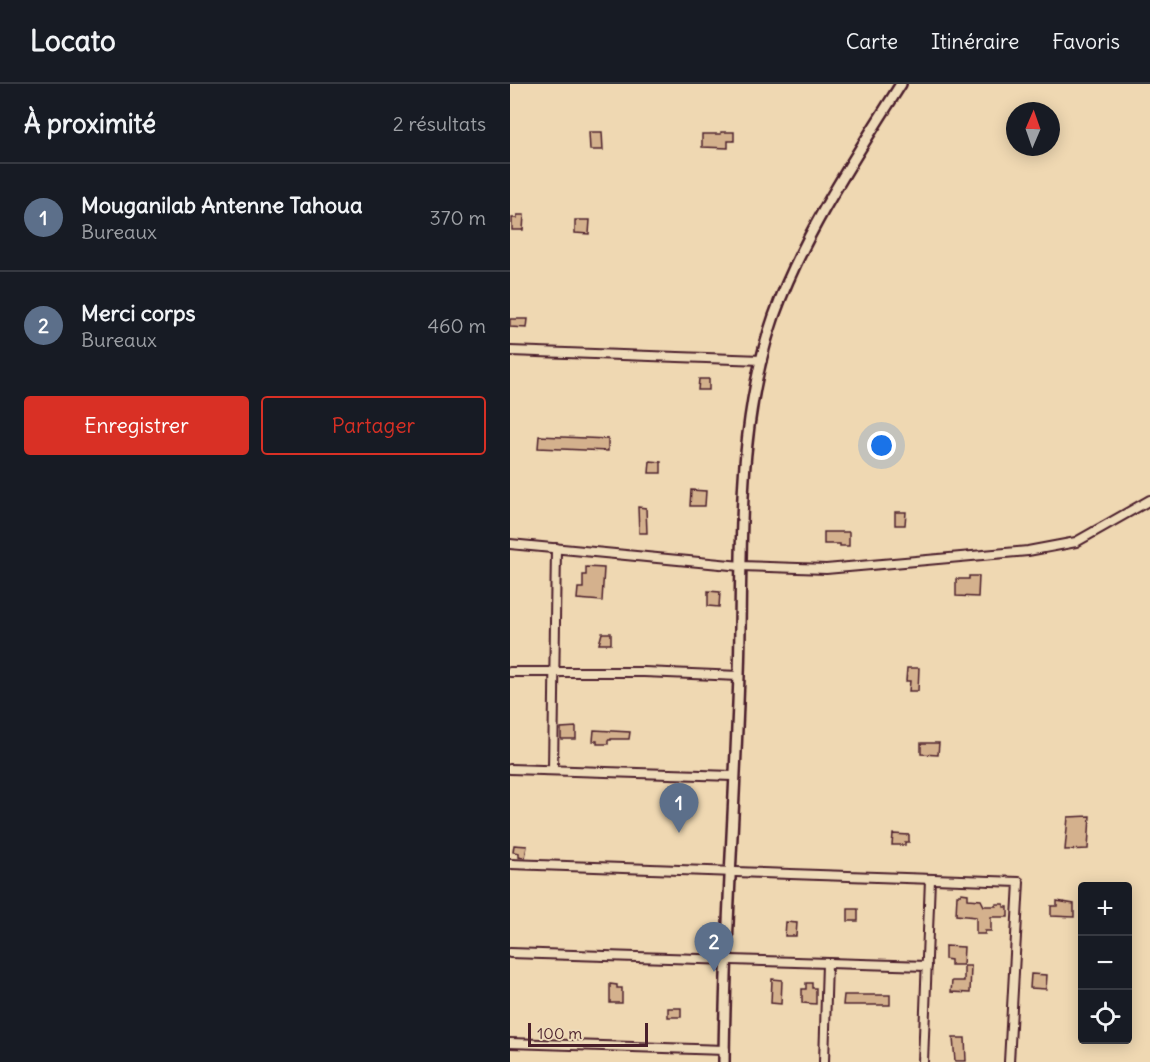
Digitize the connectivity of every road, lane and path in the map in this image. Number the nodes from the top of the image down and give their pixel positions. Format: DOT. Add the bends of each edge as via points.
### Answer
graph roads {
  1 [pos="901,84"];
  2 [pos="510,351"];
  3 [pos="762,360"];
  4 [pos="1150,500"];
  5 [pos="510,544"];
  6 [pos="556,548"];
  7 [pos="741,566"];
  8 [pos="510,672"];
  9 [pos="554,672"];
  10 [pos="739,676"];
  11 [pos="510,769"];
  12 [pos="553,770"];
  13 [pos="734,776"];
  14 [pos="510,864"];
  15 [pos="729,872"];
  16 [pos="930,879"];
  17 [pos="510,952"];
  18 [pos="725,959"];
  19 [pos="827,963"];
  20 [pos="927,966"];
  21 [pos="510,1043"];
  22 [pos="724,1050"];
  23 [pos="724,1062"];
  24 [pos="824,1062"];
  25 [pos="923,1062"];
  26 [pos="1009,1062"];
  1 -- 3 [label="street" via="803,249 774,316"];
  2 -- 3 [label="street"];
  3 -- 7 [label="street" via="745,446"];
  4 -- 7 [label="street" via="1076,542 1028,551 826,569"];
  5 -- 6 [label="street"];
  6 -- 7 [label="street"];
  6 -- 9 [label="street"];
  7 -- 10 [label="street"];
  8 -- 9 [label="street"];
  9 -- 10 [label="street"];
  9 -- 12 [label="street"];
  10 -- 13 [label="street"];
  11 -- 12 [label="street"];
  12 -- 13 [label="street"];
  13 -- 15 [label="street"];
  14 -- 15 [label="street"];
  15 -- 16 [label="street"];
  15 -- 18 [label="street"];
  16 -- 20 [label="street"];
  16 -- 26 [label="street" via="1018,882"];
  17 -- 18 [label="street"];
  18 -- 19 [label="street"];
  18 -- 22 [label="street"];
  19 -- 20 [label="street"];
  19 -- 24 [label="street"];
  20 -- 25 [label="street"];
  21 -- 22 [label="street"];
  22 -- 23 [label="street"];
}
